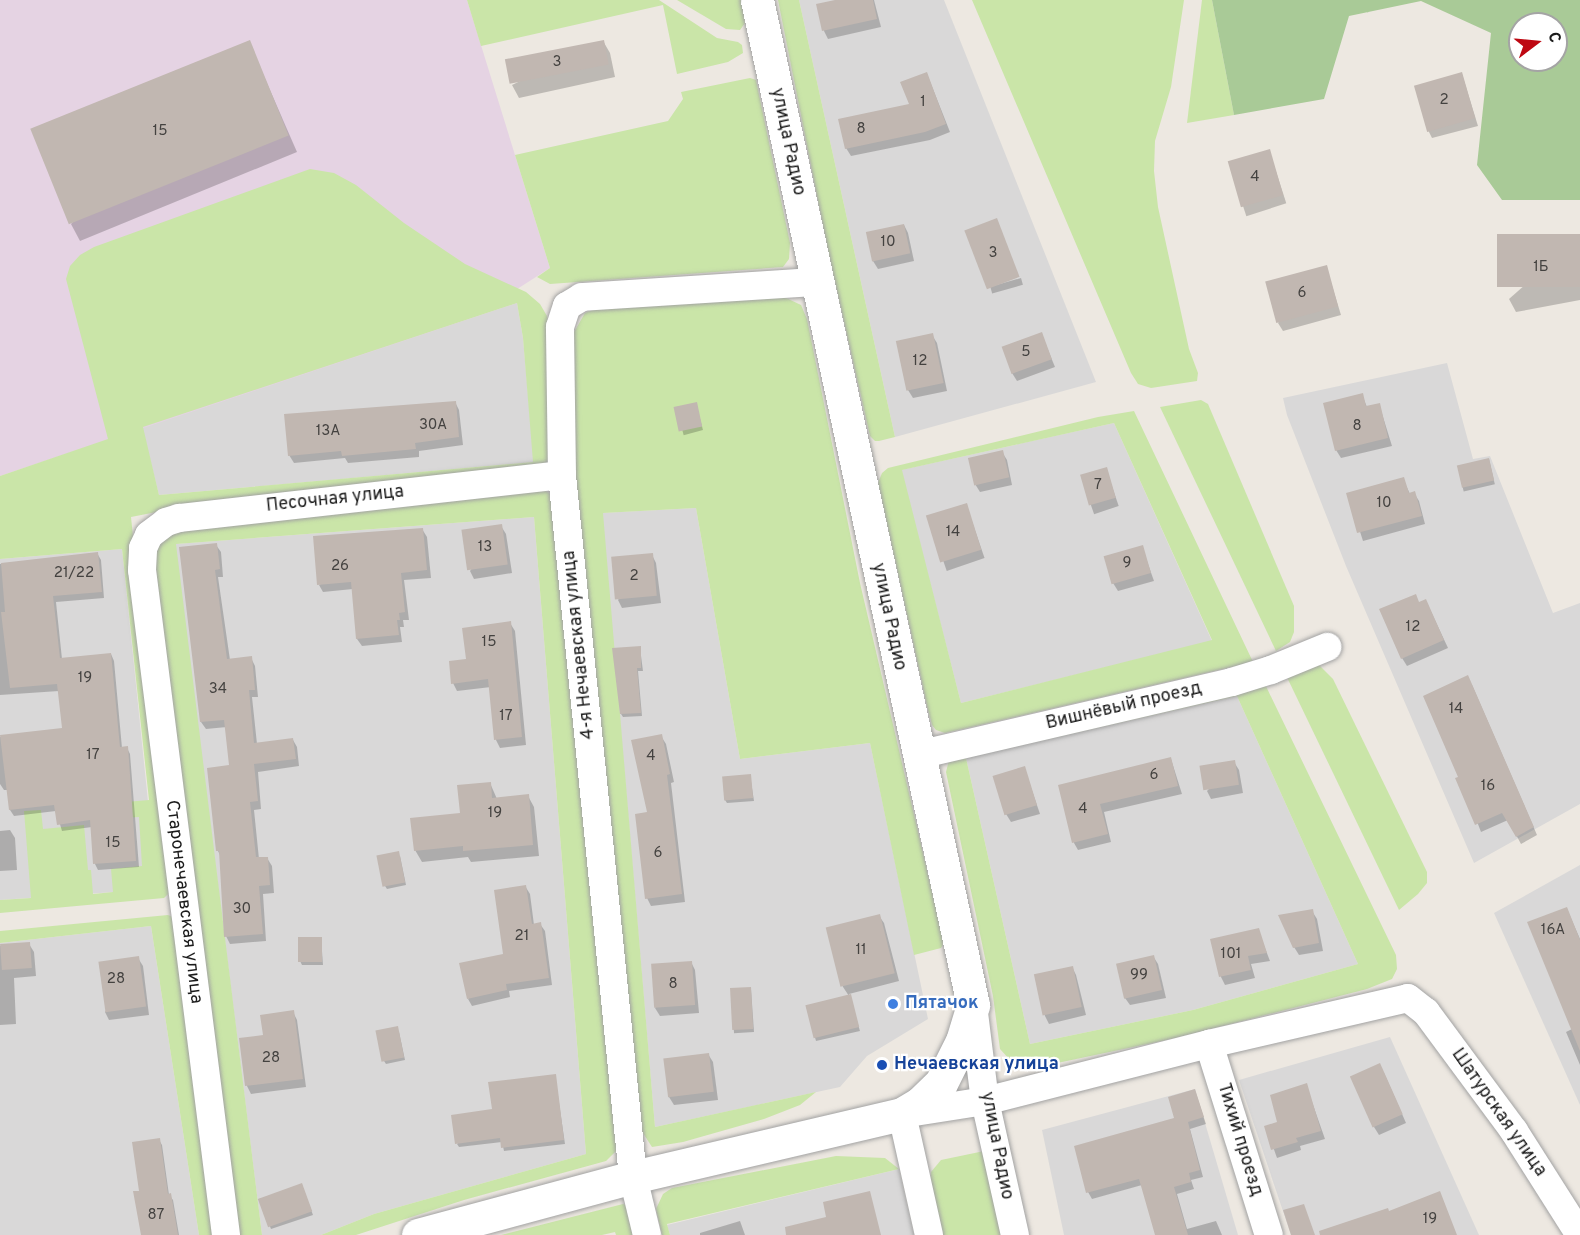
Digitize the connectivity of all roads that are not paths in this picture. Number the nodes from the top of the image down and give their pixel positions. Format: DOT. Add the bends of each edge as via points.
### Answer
graph roads {
  1 [pos="757,0"];
  2 [pos="816,282"];
  3 [pos="562,475"];
  4 [pos="142,570"];
  5 [pos="1328,647"];
  6 [pos="918,755"];
  7 [pos="973,1005"];
  8 [pos="1209,1044"];
  9 [pos="985,1101"];
  10 [pos="902,1114"];
  11 [pos="633,1177"];
  12 [pos="1580,1234"];
  13 [pos="226,1235"];
  14 [pos="418,1235"];
  15 [pos="647,1235"];
  16 [pos="930,1235"];
  17 [pos="1015,1235"];
  18 [pos="1269,1235"];
  1 -- 2 [label="street, улица Радио"];
  2 -- 3 [label="street, 4-я Нечаевская улица" via="599,294 582,297 567,306 560,327"];
  2 -- 6 [label="street, улица Радио"];
  3 -- 4 [label="street, Песочная улица" via="179,518 149,535 143,548"];
  3 -- 11 [label="street, 4-я Нечаевская улица"];
  4 -- 13 [label="street, Старонечаевская улица"];
  5 -- 6 [label="street, Вишнёвый проезд" via="1232,682"];
  6 -- 7 [label="street, улица Радио"];
  7 -- 9 [label="street, улица Радио"];
  7 -- 10 [label="street" via="958,1049 940,1083"];
  8 -- 9 [label="street"];
  8 -- 12 [label="street, Шатурская улица" via="1408,998 1426,1012 1515,1131"];
  8 -- 18 [label="street, Тихий проезд"];
  9 -- 10 [label="street"];
  9 -- 17 [label="street, улица Радио"];
  10 -- 11 [label="street"];
  10 -- 16 [label="street"];
  11 -- 14 [label="street"];
  11 -- 15 [label="street, 4-я Нечаевская улица"];
}
